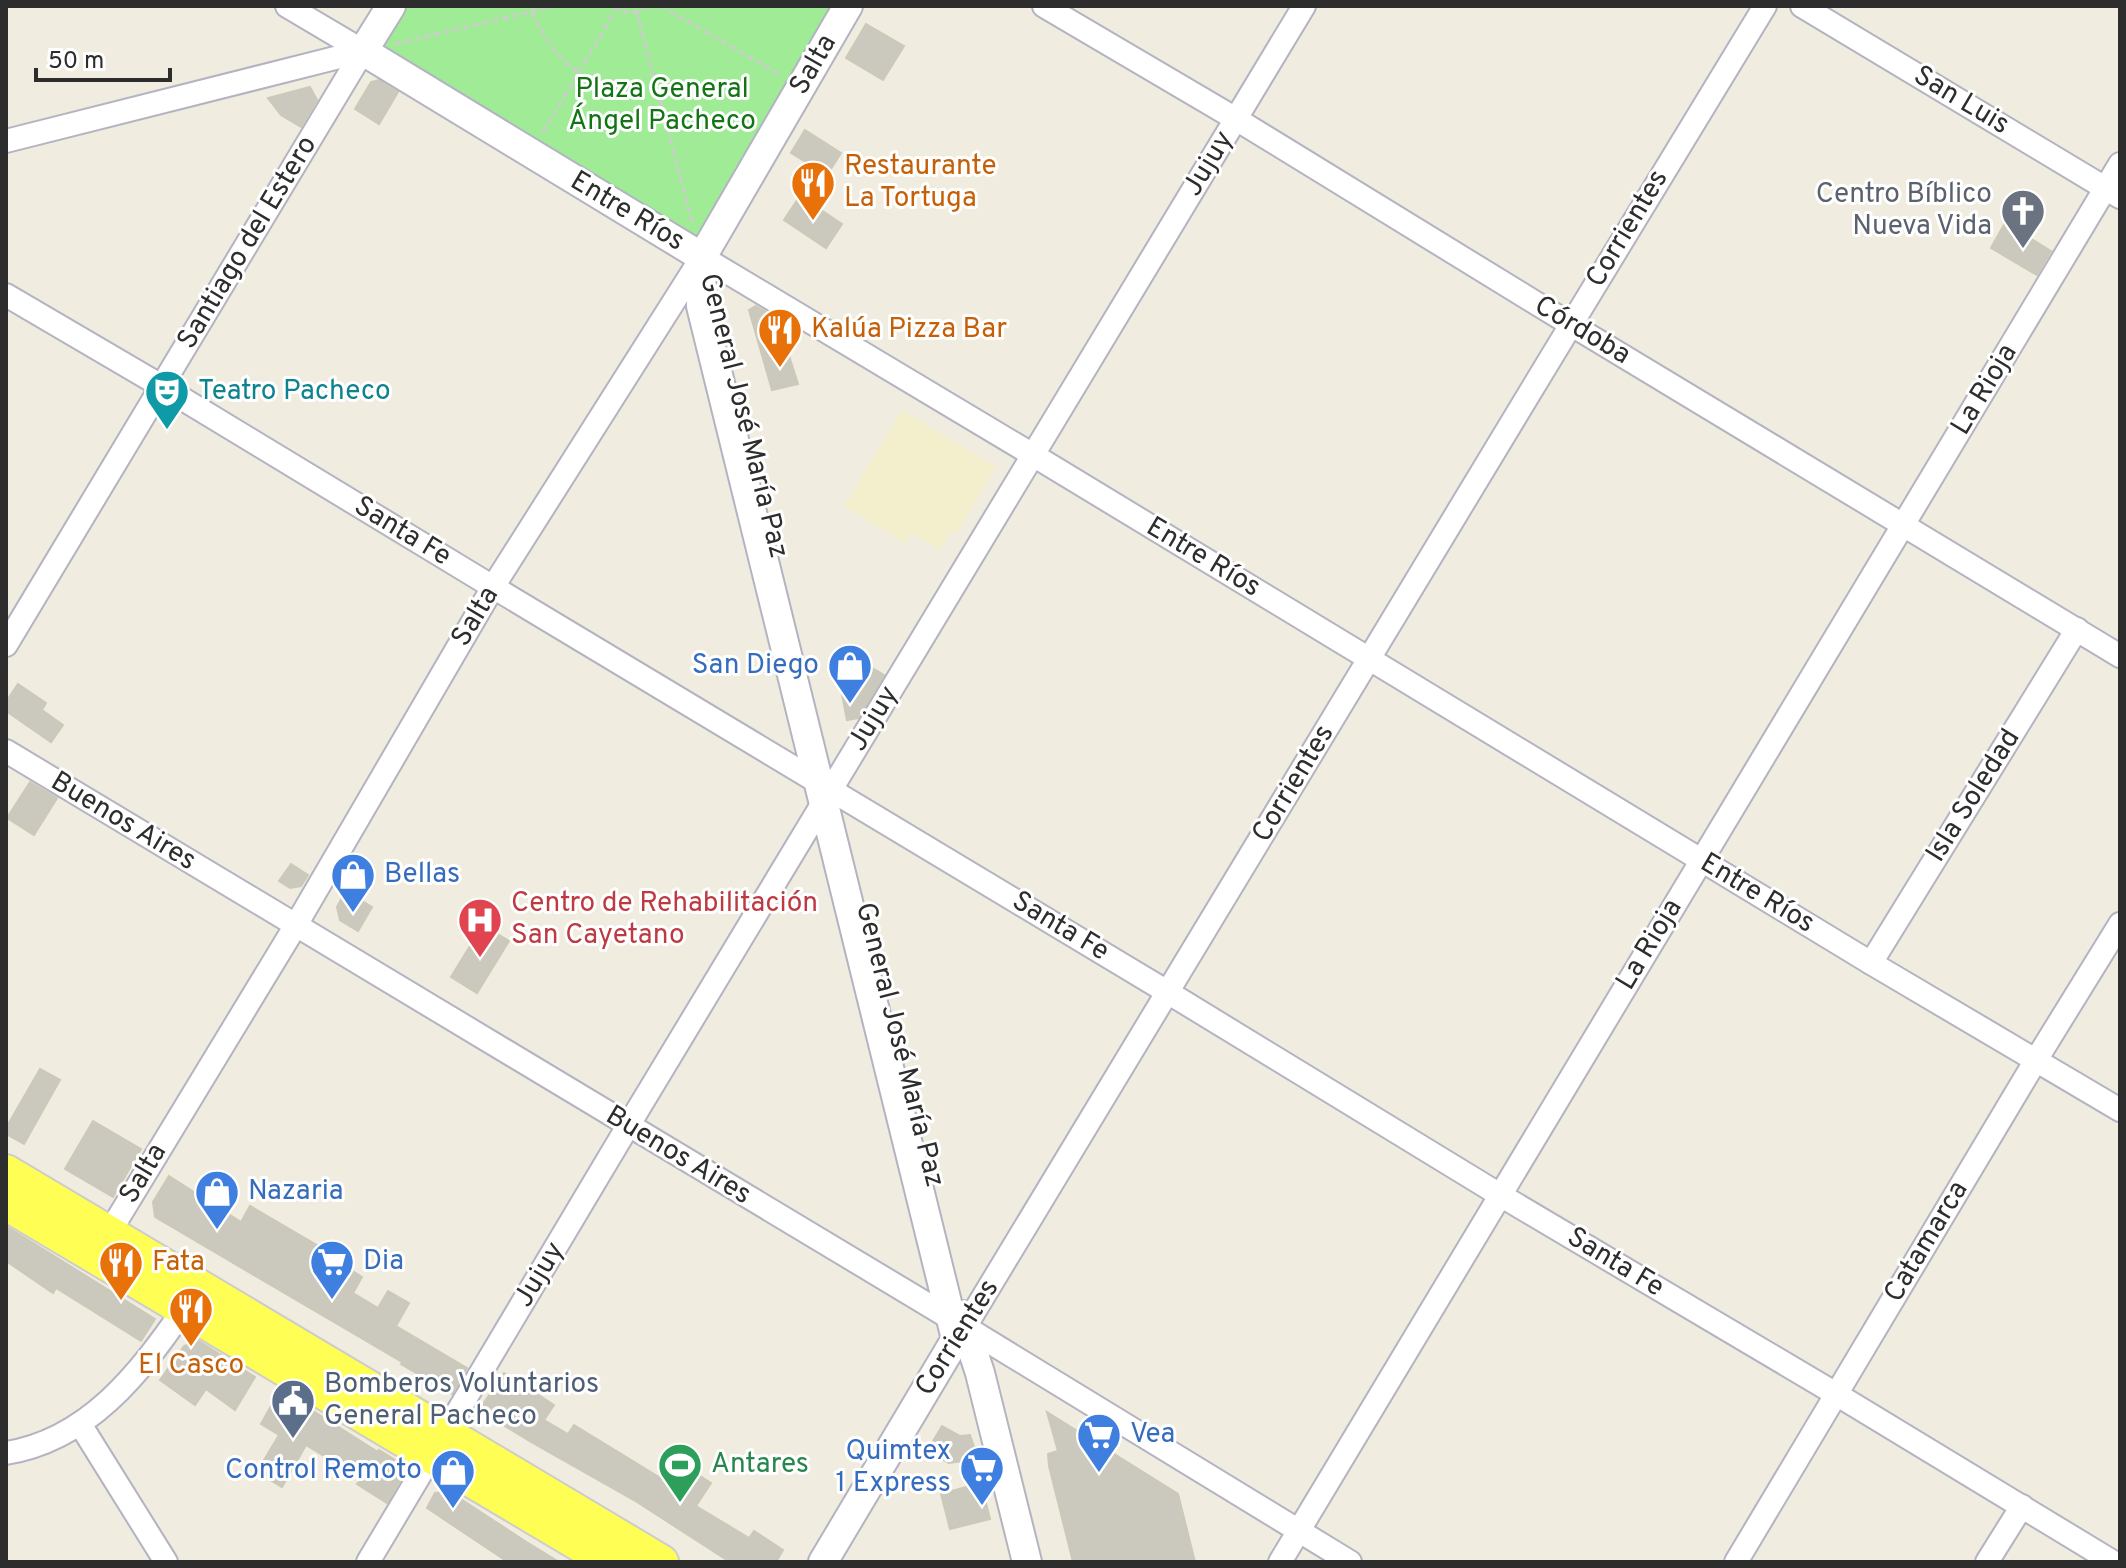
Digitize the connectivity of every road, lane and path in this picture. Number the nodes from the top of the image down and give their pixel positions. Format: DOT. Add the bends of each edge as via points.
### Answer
graph roads {
  1 [pos="287,6"];
  2 [pos="391,6"];
  3 [pos="555,6"];
  4 [pos="649,6"];
  5 [pos="661,6"];
  6 [pos="848,6"];
  7 [pos="1044,6"];
  8 [pos="1304,6"];
  9 [pos="1765,6"];
  10 [pos="1802,6"];
  11 [pos="615,7"];
  12 [pos="532,12"];
  13 [pos="637,13"];
  14 [pos="363,51"];
  15 [pos="579,72"];
  16 [pos="656,85"];
  17 [pos="801,87"];
  18 [pos="1236,119"];
  19 [pos="6,141"];
  20 [pos="530,153"];
  21 [pos="2120,164"];
  22 [pos="2112,192"];
  23 [pos="702,257"];
  24 [pos="6,295"];
  25 [pos="1570,324"];
  26 [pos="163,387"];
  27 [pos="1033,455"];
  28 [pos="1904,526"];
  29 [pos="493,587"];
  30 [pos="2077,629"];
  31 [pos="6,645"];
  32 [pos="2120,656"];
  33 [pos="1369,659"];
  34 [pos="6,751"];
  35 [pos="829,790"];
  36 [pos="1701,860"];
  37 [pos="2120,924"];
  38 [pos="296,925"];
  39 [pos="1871,963"];
  40 [pos="1169,993"];
  41 [pos="2036,1060"];
  42 [pos="2120,1110"];
  43 [pos="628,1126"];
  44 [pos="6,1172"];
  45 [pos="1500,1195"];
  46 [pos="6,1203"];
  47 [pos="109,1233"];
  48 [pos="184,1309"];
  49 [pos="958,1329"];
  50 [pos="1836,1394"];
  51 [pos="80,1424"];
  52 [pos="439,1444"];
  53 [pos="6,1453"];
  54 [pos="2022,1506"];
  55 [pos="1299,1532"];
  56 [pos="617,1555"];
  57 [pos="166,1562"];
  58 [pos="368,1562"];
  59 [pos="661,1562"];
  60 [pos="823,1562"];
  61 [pos="1027,1562"];
  62 [pos="1280,1562"];
  63 [pos="1350,1562"];
  64 [pos="1736,1562"];
  65 [pos="1987,1562"];
  66 [pos="2113,1562"];
  1 -- 14 [label="street, Entre Ríos"];
  2 -- 14 [label="street, Santiago del Estero"];
  3 -- 12 [label="path"];
  4 -- 13 [label="path"];
  5 -- 17 [label="path"];
  6 -- 17 [label="street, Salta"];
  7 -- 18 [label="street, Córdoba"];
  8 -- 18 [label="street, Jujuy"];
  9 -- 25 [label="street, Corrientes"];
  10 -- 22 [label="street, San Luis"];
  11 -- 13 [label="path"];
  11 -- 15 [label="path"];
  12 -- 14 [label="path"];
  12 -- 15 [label="path" via="552,48"];
  13 -- 16 [label="path"];
  14 -- 19 [label="street"];
  14 -- 20 [label="street, Entre Ríos"];
  14 -- 26 [label="street, Santiago del Estero"];
  15 -- 16 [label="path" via="610,86"];
  15 -- 20 [label="path"];
  16 -- 23 [label="path"];
  17 -- 23 [label="street, Salta"];
  18 -- 25 [label="street, Córdoba"];
  18 -- 27 [label="street, Jujuy"];
  20 -- 23 [label="street, Entre Ríos"];
  21 -- 22 [label="street, La Rioja"];
  22 -- 28 [label="street, La Rioja"];
  23 -- 27 [label="street, Entre Ríos"];
  23 -- 29 [label="street, Salta"];
  23 -- 35 [label="street, General José María Paz" via="716,296"];
  24 -- 26 [label="street, Santa Fe"];
  25 -- 28 [label="street, Córdoba"];
  25 -- 33 [label="street, Corrientes"];
  26 -- 29 [label="street, Santa Fe"];
  26 -- 31 [label="street, Santiago del Estero"];
  27 -- 33 [label="street, Entre Ríos"];
  27 -- 35 [label="street, Jujuy"];
  28 -- 30 [label="street, Córdoba"];
  28 -- 36 [label="street, La Rioja"];
  29 -- 35 [label="street, Santa Fe"];
  29 -- 38 [label="street, Salta"];
  30 -- 32 [label="street, Córdoba"];
  30 -- 39 [label="street, Isla Soledad"];
  33 -- 36 [label="street, Entre Ríos"];
  33 -- 40 [label="street, Corrientes"];
  34 -- 38 [label="street, Buenos Aires"];
  35 -- 40 [label="street, Santa Fe"];
  35 -- 43 [label="street, Jujuy"];
  35 -- 49 [label="street, General José María Paz" via="962,1303"];
  36 -- 39 [label="street, Entre Ríos"];
  36 -- 45 [label="street, La Rioja"];
  37 -- 41 [label="street, Catamarca"];
  38 -- 43 [label="street, Buenos Aires"];
  38 -- 47 [label="street, Salta"];
  39 -- 41 [label="street, Entre Ríos"];
  40 -- 45 [label="street, Santa Fe"];
  40 -- 49 [label="street, Corrientes"];
  41 -- 42 [label="street, Entre Ríos"];
  41 -- 50 [label="street, Catamarca"];
  43 -- 49 [label="street, Buenos Aires"];
  43 -- 52 [label="street, Jujuy"];
  44 -- 47 [label="main road"];
  45 -- 50 [label="street, Santa Fe"];
  45 -- 55 [label="street, La Rioja"];
  46 -- 48 [label="main road"];
  47 -- 52 [label="main road"];
  48 -- 51 [label="street" via="134,1377"];
  48 -- 52 [label="main road"];
  49 -- 55 [label="street, Buenos Aires"];
  49 -- 60 [label="street, Corrientes"];
  49 -- 61 [label="street, General José María Paz" via="980,1373"];
  50 -- 54 [label="street, Santa Fe"];
  50 -- 64 [label="street, Catamarca"];
  51 -- 53 [label="street"];
  51 -- 57 [label="street"];
  52 -- 56 [label="main road"];
  52 -- 58 [label="street, Jujuy"];
  54 -- 65 [label="street"];
  54 -- 66 [label="street, Santa Fe"];
  55 -- 62 [label="street, La Rioja"];
  55 -- 63 [label="street, Buenos Aires"];
  56 -- 59 [label="main road"];
}
